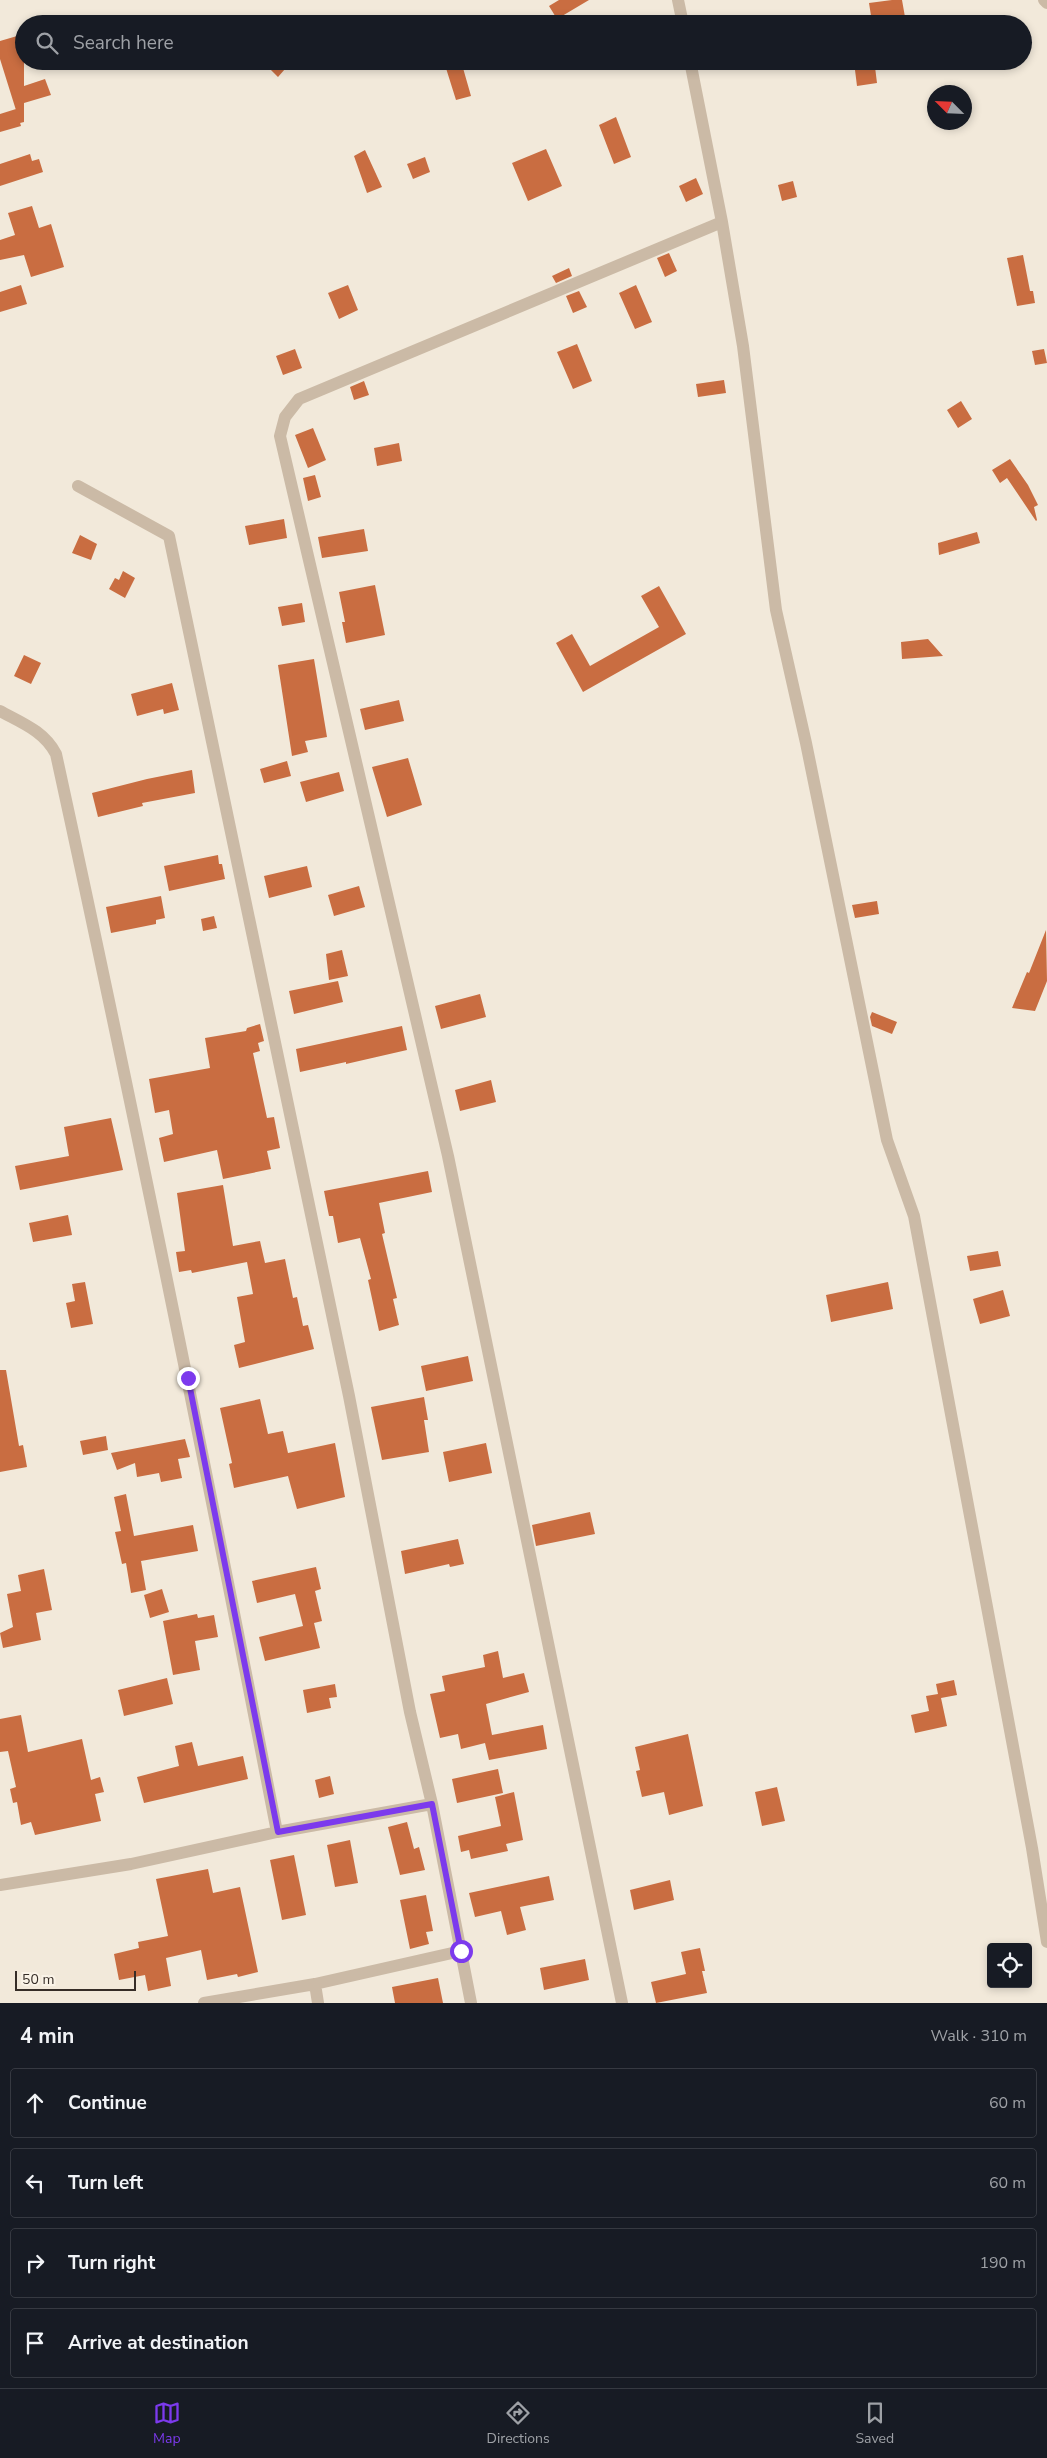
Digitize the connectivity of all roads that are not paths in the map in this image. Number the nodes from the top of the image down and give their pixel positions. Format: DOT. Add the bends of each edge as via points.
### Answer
graph roads {
  1 [pos="678,0"];
  2 [pos="1044,0"];
  3 [pos="1047,3"];
  4 [pos="681,15"];
  5 [pos="692,70"];
  6 [pos="722,222"];
  7 [pos="78,486"];
  8 [pos="0,711"];
  9 [pos="432,1804"];
  10 [pos="278,1832"];
  11 [pos="0,1885"];
  12 [pos="1047,1942"];
  13 [pos="461,1951"];
  14 [pos="315,1984"];
  15 [pos="204,2003"];
  16 [pos="318,2003"];
  17 [pos="471,2003"];
  18 [pos="622,2003"];
  1 -- 4 [label="street"];
  2 -- 3 [label="street"];
  5 -- 6 [label="street"];
  6 -- 12 [label="street" via="743,346 776,610 887,1140 914,1216"];
  6 -- 18 [label="street" via="300,399 285,417 280,436 448,1156"];
  7 -- 9 [label="street" via="169,536 348,1396 410,1712"];
  8 -- 10 [label="street" via="39,732 56,754 114,1018"];
  9 -- 10 [label="street"];
  9 -- 13 [label="street"];
  10 -- 11 [label="street" via="131,1864"];
  13 -- 14 [label="street"];
  13 -- 17 [label="street"];
  14 -- 15 [label="street"];
  14 -- 16 [label="street"];
}
